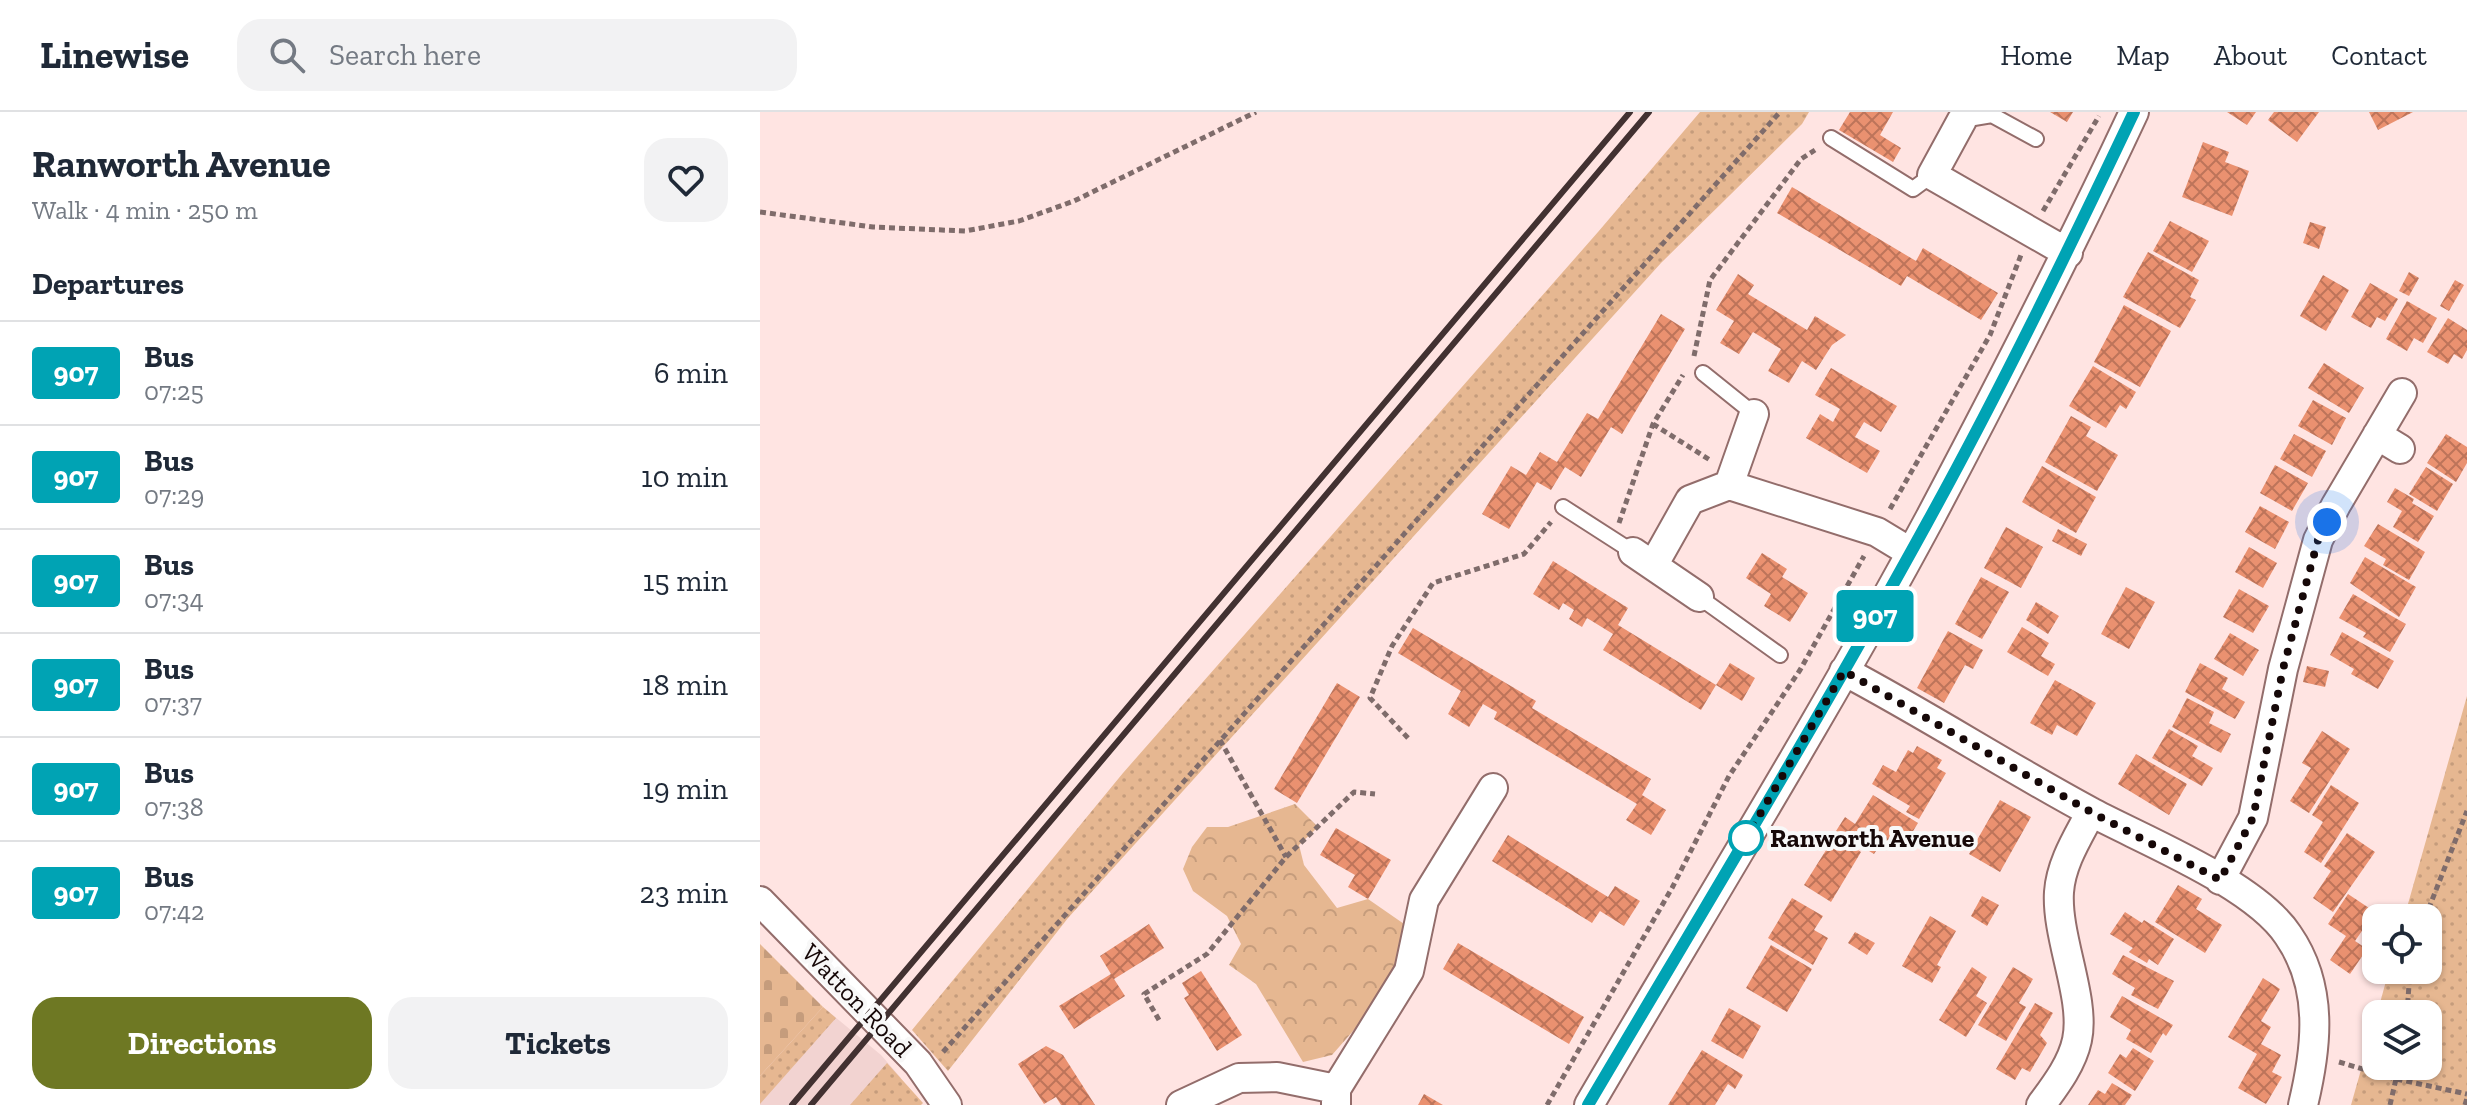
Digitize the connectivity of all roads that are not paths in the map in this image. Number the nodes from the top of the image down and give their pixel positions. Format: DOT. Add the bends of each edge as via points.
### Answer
graph roads {
  1 [pos="2134,112"];
  2 [pos="1962,116"];
  3 [pos="1831,138"];
  4 [pos="2036,139"];
  5 [pos="1932,175"];
  6 [pos="2068,253"];
  7 [pos="1703,373"];
  8 [pos="2402,393"];
  9 [pos="1754,414"];
  10 [pos="1731,479"];
  11 [pos="1563,507"];
  12 [pos="1633,552"];
  13 [pos="1910,552"];
  14 [pos="1699,597"];
  15 [pos="1780,655"];
  16 [pos="1844,671"];
  17 [pos="1493,788"];
  18 [pos="2091,812"];
  19 [pos="2220,880"];
  20 [pos="760,901"];
  21 [pos="1336,1097"];
  22 [pos="947,1105"];
  23 [pos="1181,1105"];
  24 [pos="1589,1105"];
  25 [pos="2041,1105"];
  26 [pos="2303,1105"];
  1 -- 6 [label="street"];
  2 -- 4 [label="lane" via="1992,115"];
  2 -- 5 [label="street"];
  3 -- 5 [label="lane" via="1913,189"];
  5 -- 6 [label="street"];
  6 -- 13 [label="street"];
  7 -- 9 [label="lane"];
  8 -- 19 [label="street" via="2388,442 2318,540 2283,669 2253,818"];
  9 -- 10 [label="street"];
  10 -- 12 [label="street" via="1690,500"];
  10 -- 13 [label="street" via="1877,532"];
  11 -- 12 [label="lane"];
  12 -- 14 [label="street"];
  13 -- 16 [label="street"];
  14 -- 15 [label="lane"];
  16 -- 18 [label="street"];
  16 -- 24 [label="street"];
  17 -- 21 [label="street" via="1424,900 1409,971"];
  18 -- 19 [label="street"];
  18 -- 25 [label="street" via="2069,855 2059,892 2077,1038 2062,1075"];
  19 -- 26 [label="street" via="2258,902 2299,953 2314,1003 2315,1033"];
  20 -- 22 [label="street, Watton Road" via="918,1063"];
  21 -- 23 [label="street" via="1277,1077 1239,1078"];
}
